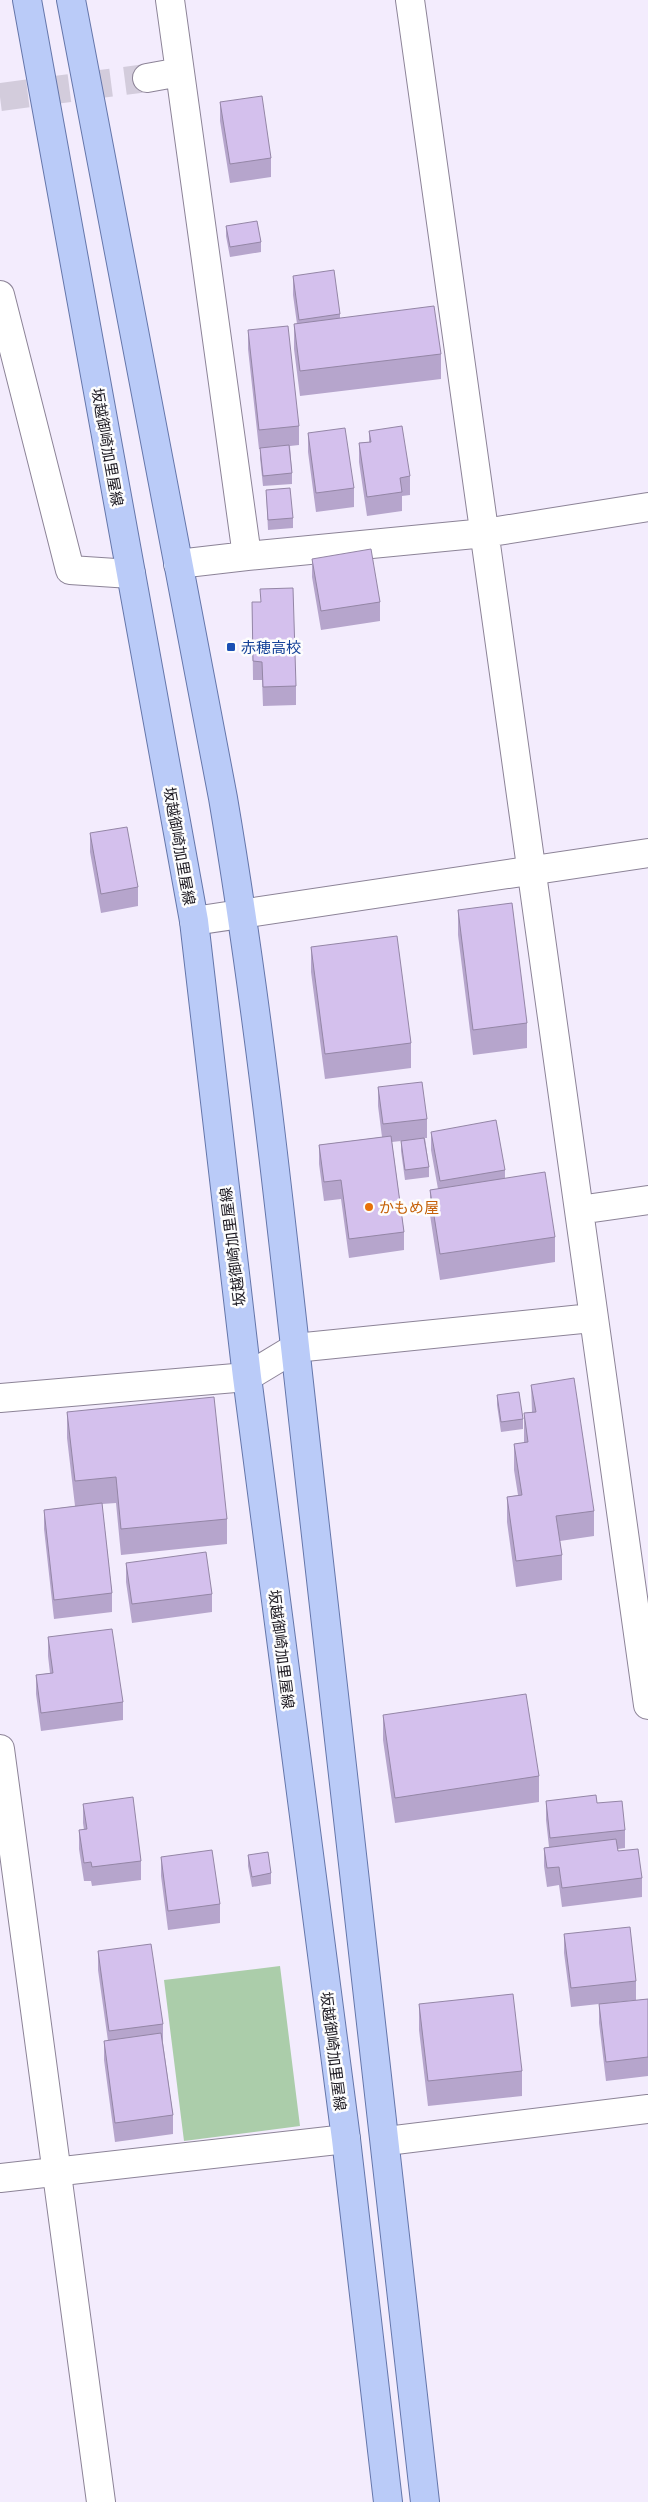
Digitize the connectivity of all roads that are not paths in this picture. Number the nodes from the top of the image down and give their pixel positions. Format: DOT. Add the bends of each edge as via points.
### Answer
graph roads {
  1 [pos="28,0"];
  2 [pos="71,0"];
  3 [pos="170,0"];
  4 [pos="410,0"];
  5 [pos="180,72"];
  6 [pos="147,78"];
  7 [pos="0,295"];
  8 [pos="648,507"];
  9 [pos="485,533"];
  10 [pos="247,556"];
  11 [pos="178,564"];
  12 [pos="131,574"];
  13 [pos="648,853"];
  14 [pos="531,869"];
  15 [pos="242,913"];
  16 [pos="194,921"];
  17 [pos="648,1200"];
  18 [pos="579,1210"];
  19 [pos="592,1318"];
  20 [pos="295,1348"];
  21 [pos="247,1377"];
  22 [pos="0,1398"];
  23 [pos="648,1705"];
  24 [pos="0,1749"];
  25 [pos="648,2108"];
  26 [pos="346,2139"];
  27 [pos="387,2141"];
  28 [pos="56,2172"];
  29 [pos="0,2178"];
  30 [pos="101,2502"];
  31 [pos="388,2502"];
  32 [pos="425,2502"];
  1 -- 12 [label="main road, 坂越御崎加里屋線"];
  2 -- 11 [label="main road"];
  3 -- 5 [label="street"];
  4 -- 9 [label="street"];
  5 -- 6 [label="street"];
  5 -- 10 [label="street"];
  7 -- 12 [label="street" via="70,570"];
  8 -- 9 [label="street"];
  9 -- 10 [label="street"];
  9 -- 14 [label="street"];
  10 -- 11 [label="street"];
  11 -- 15 [label="main road"];
  12 -- 16 [label="main road, 坂越御崎加里屋線"];
  13 -- 14 [label="street"];
  14 -- 15 [label="street"];
  14 -- 18 [label="street"];
  15 -- 16 [label="street"];
  15 -- 20 [label="main road"];
  16 -- 21 [label="main road, 坂越御崎加里屋線"];
  17 -- 18 [label="street"];
  18 -- 19 [label="street"];
  19 -- 20 [label="street"];
  19 -- 23 [label="street"];
  20 -- 21 [label="street"];
  20 -- 27 [label="main road"];
  21 -- 22 [label="street"];
  21 -- 26 [label="main road, 坂越御崎加里屋線"];
  24 -- 28 [label="street"];
  25 -- 27 [label="street"];
  26 -- 28 [label="street"];
  26 -- 31 [label="main road, 坂越御崎加里屋線"];
  27 -- 32 [label="main road"];
  28 -- 29 [label="street"];
  28 -- 30 [label="street"];
}
